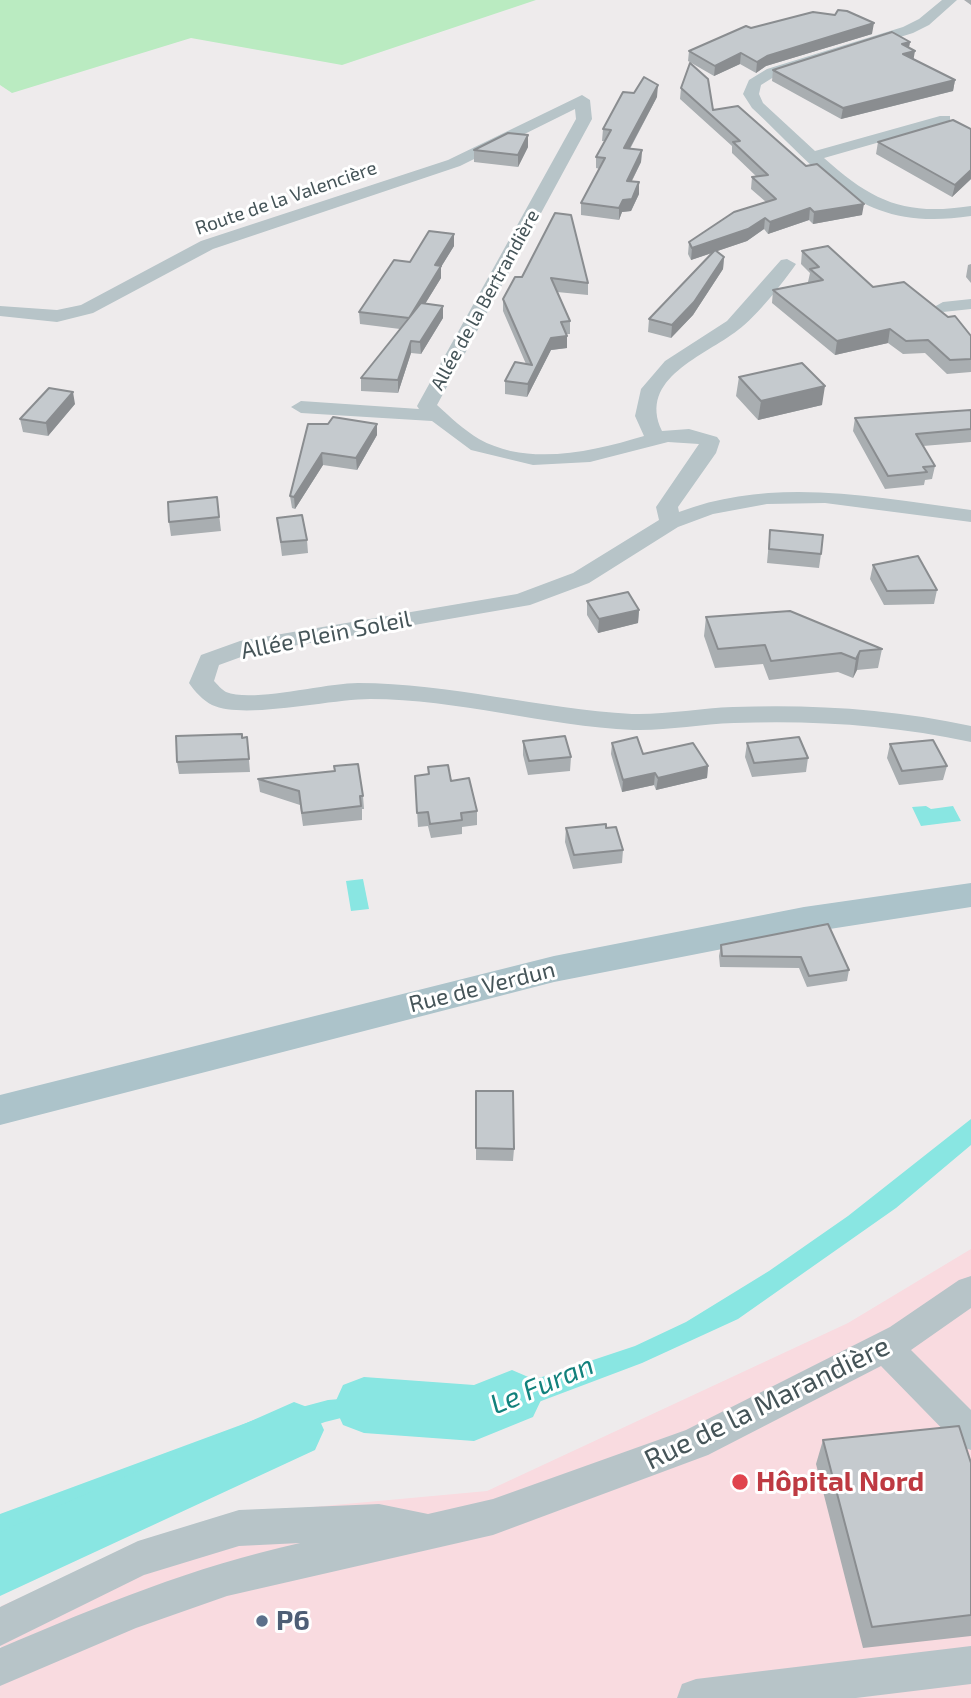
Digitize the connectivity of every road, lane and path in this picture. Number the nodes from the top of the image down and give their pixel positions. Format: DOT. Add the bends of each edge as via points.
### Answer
graph roads {
  1 [pos="950,0"];
  2 [pos="582,100"];
  3 [pos="945,119"];
  4 [pos="814,156"];
  5 [pos="971,211"];
  6 [pos="788,264"];
  7 [pos="971,304"];
  8 [pos="943,307"];
  9 [pos="0,311"];
  10 [pos="301,407"];
  11 [pos="440,416"];
  12 [pos="656,439"];
  13 [pos="971,516"];
  14 [pos="670,522"];
  15 [pos="971,734"];
  16 [pos="971,895"];
  17 [pos="0,1110"];
  18 [pos="971,1290"];
  19 [pos="884,1346"];
  20 [pos="971,1434"];
  21 [pos="433,1531"];
  22 [pos="0,1627"];
  23 [pos="971,1665"];
  24 [pos="0,1667"];
  25 [pos="696,1698"];
  1 -- 4 [label="street" via="908,30 796,62 754,83 751,94 757,106"];
  2 -- 9 [label="street, Route de la Valencière" via="454,163 206,245 87,309 57,316"];
  2 -- 11 [label="street, Allée de la Bertrandière" via="584,118 427,405"];
  3 -- 4 [label="street"];
  4 -- 5 [label="street" via="865,200 894,212"];
  6 -- 12 [label="street" via="734,325 672,365 648,393 645,416"];
  7 -- 8 [label="street"];
  10 -- 11 [label="street"];
  11 -- 12 [label="street, Allée de la Bertrandière" via="476,446 521,458 568,460"];
  12 -- 14 [label="street, Allée de la Bertrandière" via="672,433 695,434 710,441 667,507"];
  13 -- 14 [label="street, Allée Plein Soleil" via="825,497 767,498 708,508"];
  14 -- 15 [label="street, Allée Plein Soleil" via="581,578 522,600 248,646 209,660 201,683 219,699 258,702 341,691 408,691 635,722 822,714"];
  16 -- 17 [label="main road, Rue de Verdun" via="804,920 554,969"];
  18 -- 19 [label="street, Rue de la Marandière"];
  19 -- 20 [label="street"];
  19 -- 21 [label="street, Rue de la Marandière" via="696,1443 493,1517"];
  21 -- 22 [label="street, Rue de la Marandière" via="379,1522 239,1528 138,1559"];
  21 -- 24 [label="street, Rue de la Marandière" via="228,1578 133,1610"];
  23 -- 25 [label="street"];
}
